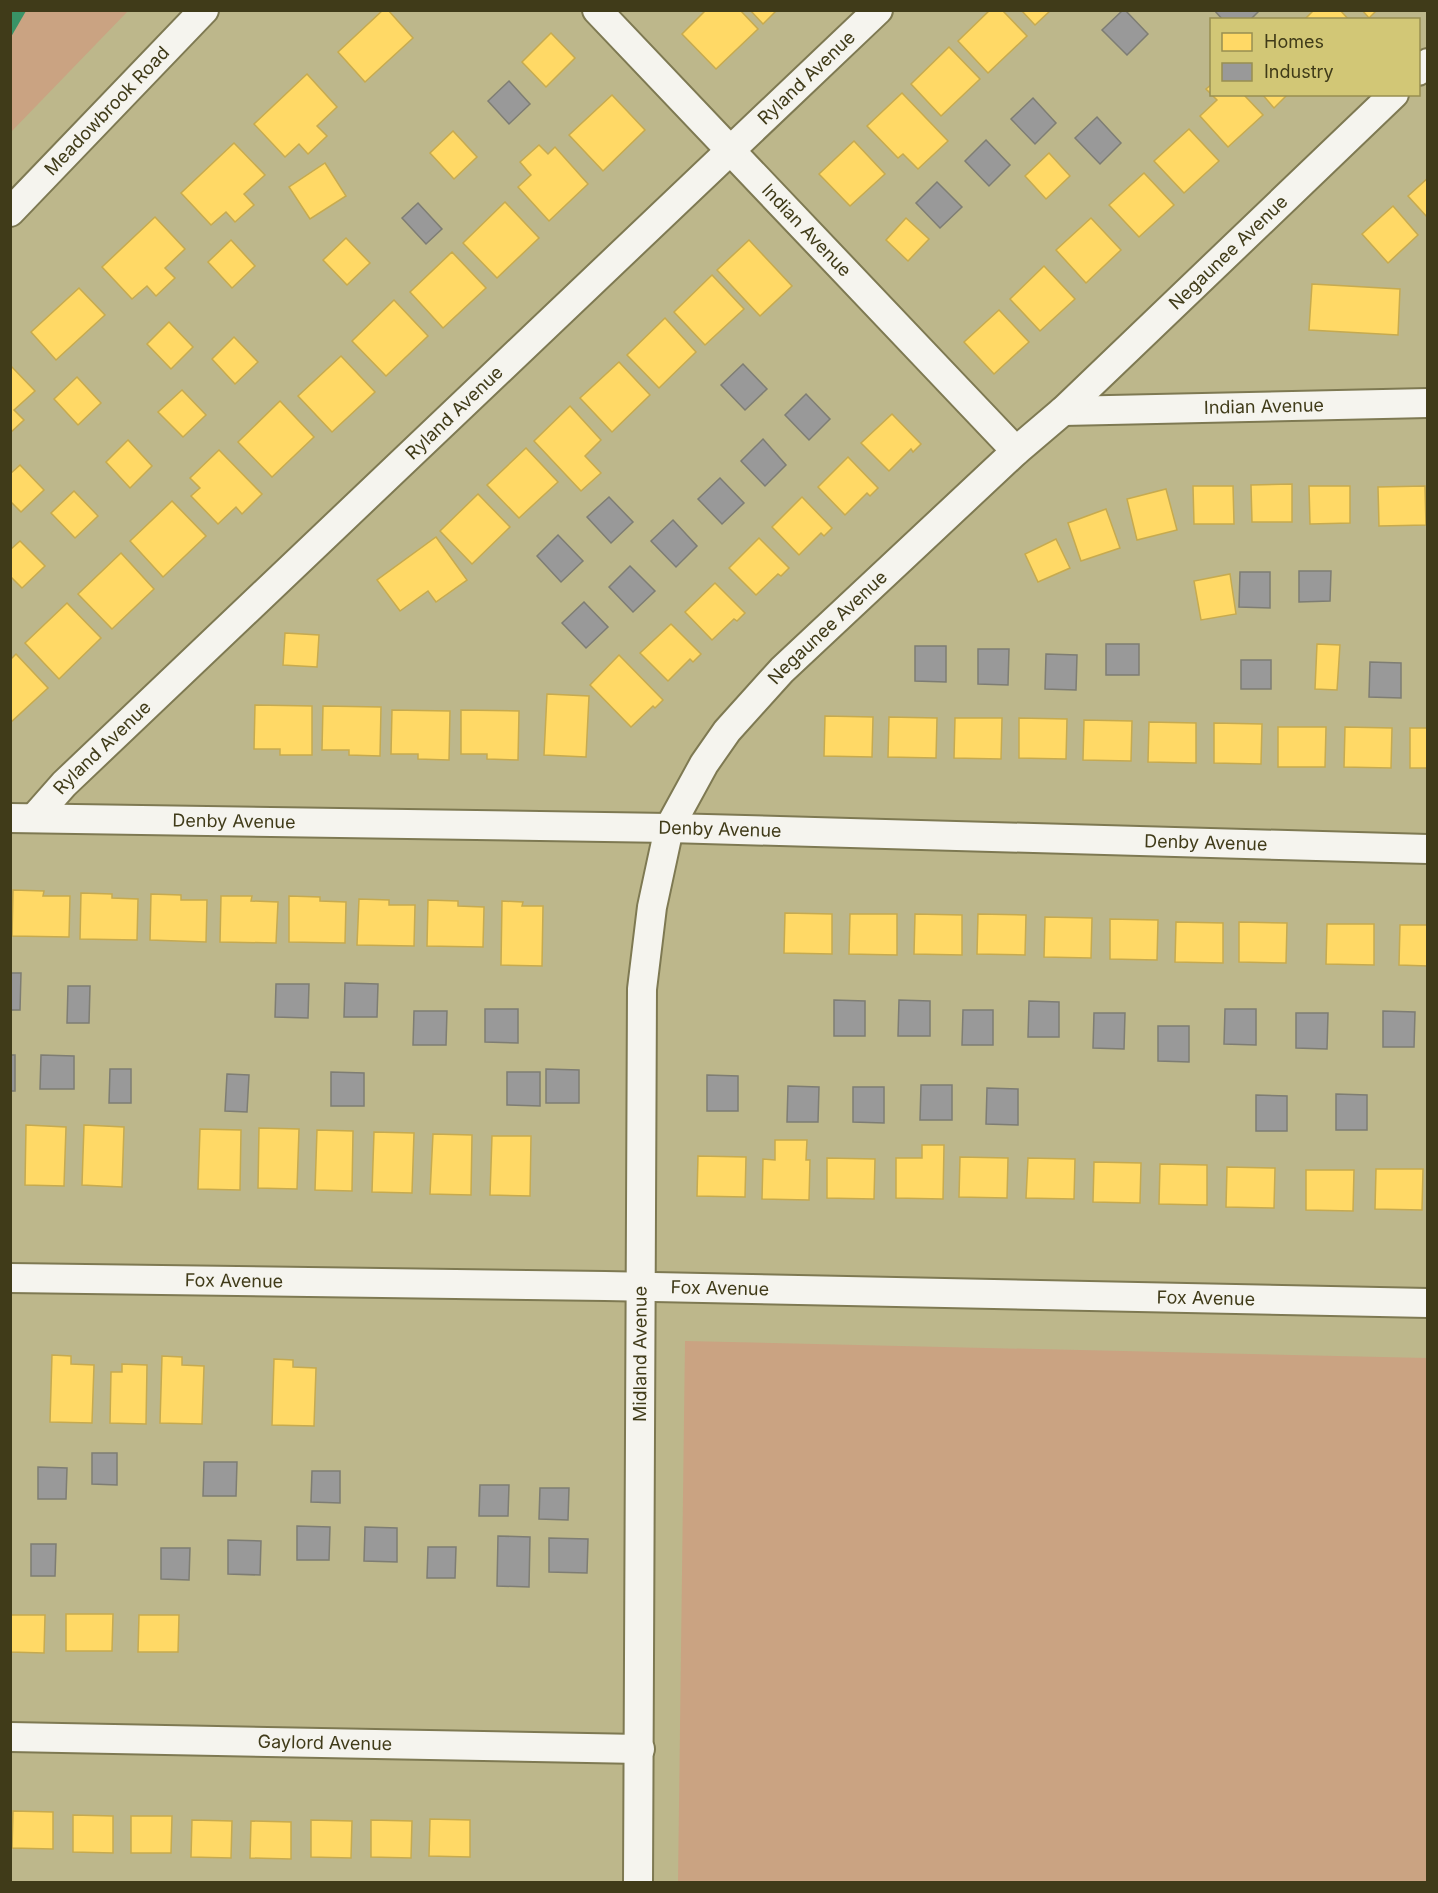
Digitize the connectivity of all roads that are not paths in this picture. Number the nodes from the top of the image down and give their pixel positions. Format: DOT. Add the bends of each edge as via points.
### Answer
graph roads {
  1 [pos="204,10"];
  2 [pos="597,10"];
  3 [pos="878,10"];
  4 [pos="1392,96"];
  5 [pos="731,151"];
  6 [pos="10,212"];
  7 [pos="1428,403"];
  8 [pos="1063,411"];
  9 [pos="1016,451"];
  10 [pos="22,818"];
  11 [pos="669,828"];
  12 [pos="1428,849"];
  13 [pos="10,1278"];
  14 [pos="640,1287"];
  15 [pos="1428,1303"];
  16 [pos="10,1737"];
  17 [pos="640,1749"];
  18 [pos="638,1882"];
  1 -- 6 [label="street, Meadowbrook Road"];
  2 -- 5 [label="street, Indian Avenue"];
  3 -- 5 [label="street, Ryland Avenue"];
  4 -- 8 [label="street, Negaunee Avenue"];
  5 -- 9 [label="street, Indian Avenue"];
  5 -- 10 [label="street, Ryland Avenue" via="64,784"];
  7 -- 8 [label="street, Indian Avenue"];
  8 -- 9 [label="street, Negaunee Avenue"];
  9 -- 11 [label="street, Negaunee Avenue" via="753,700 704,764"];
  10 -- 11 [label="street, Denby Avenue"];
  11 -- 12 [label="street, Denby Avenue"];
  11 -- 14 [label="street, Midland Avenue" via="652,907 642,989"];
  13 -- 14 [label="street, Fox Avenue"];
  14 -- 15 [label="street, Fox Avenue"];
  14 -- 17 [label="street, Midland Avenue"];
  16 -- 17 [label="street, Gaylord Avenue"];
  17 -- 18 [label="street, Midland Avenue"];
}
